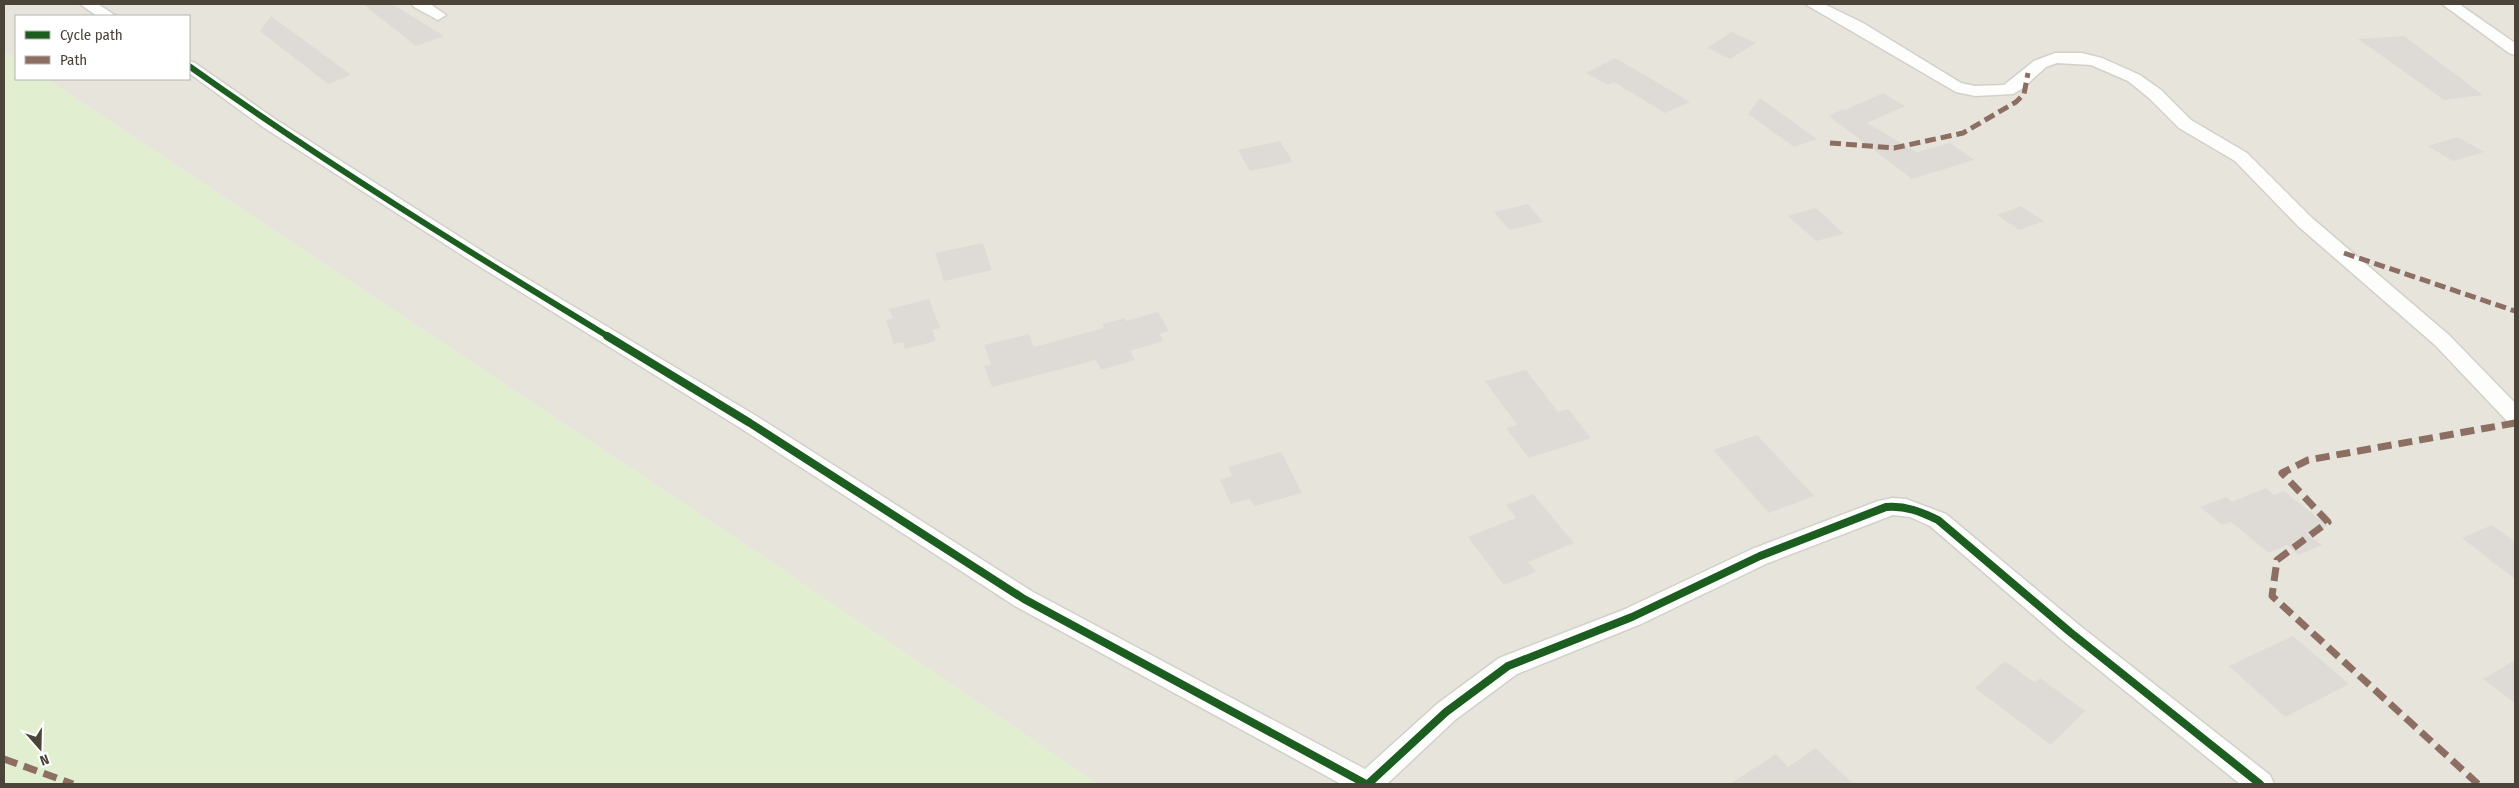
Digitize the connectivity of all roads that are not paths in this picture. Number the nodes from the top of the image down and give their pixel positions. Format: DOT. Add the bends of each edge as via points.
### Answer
graph roads {
  1 [pos="87,4"];
  2 [pos="419,4"];
  3 [pos="1813,4"];
  4 [pos="2449,4"];
  5 [pos="106,15"];
  6 [pos="438,15"];
  7 [pos="2515,50"];
  8 [pos="190,67"];
  9 [pos="2515,416"];
  10 [pos="1367,784"];
  11 [pos="2260,784"];
  1 -- 5 [label="street"];
  2 -- 6 [label="street"];
  3 -- 9 [label="street" via="1857,26 1956,87 1975,91 2007,90 2040,64 2055,58 2096,61 2134,78 2185,124 2241,157 2305,222 2442,340"];
  4 -- 7 [label="street"];
  8 -- 10 [label="street" via="270,123 489,264 750,423 1024,599"];
  10 -- 11 [label="street" via="1446,712 1508,666 1632,617 1760,556 1898,505 1938,520 2070,632"];
}
